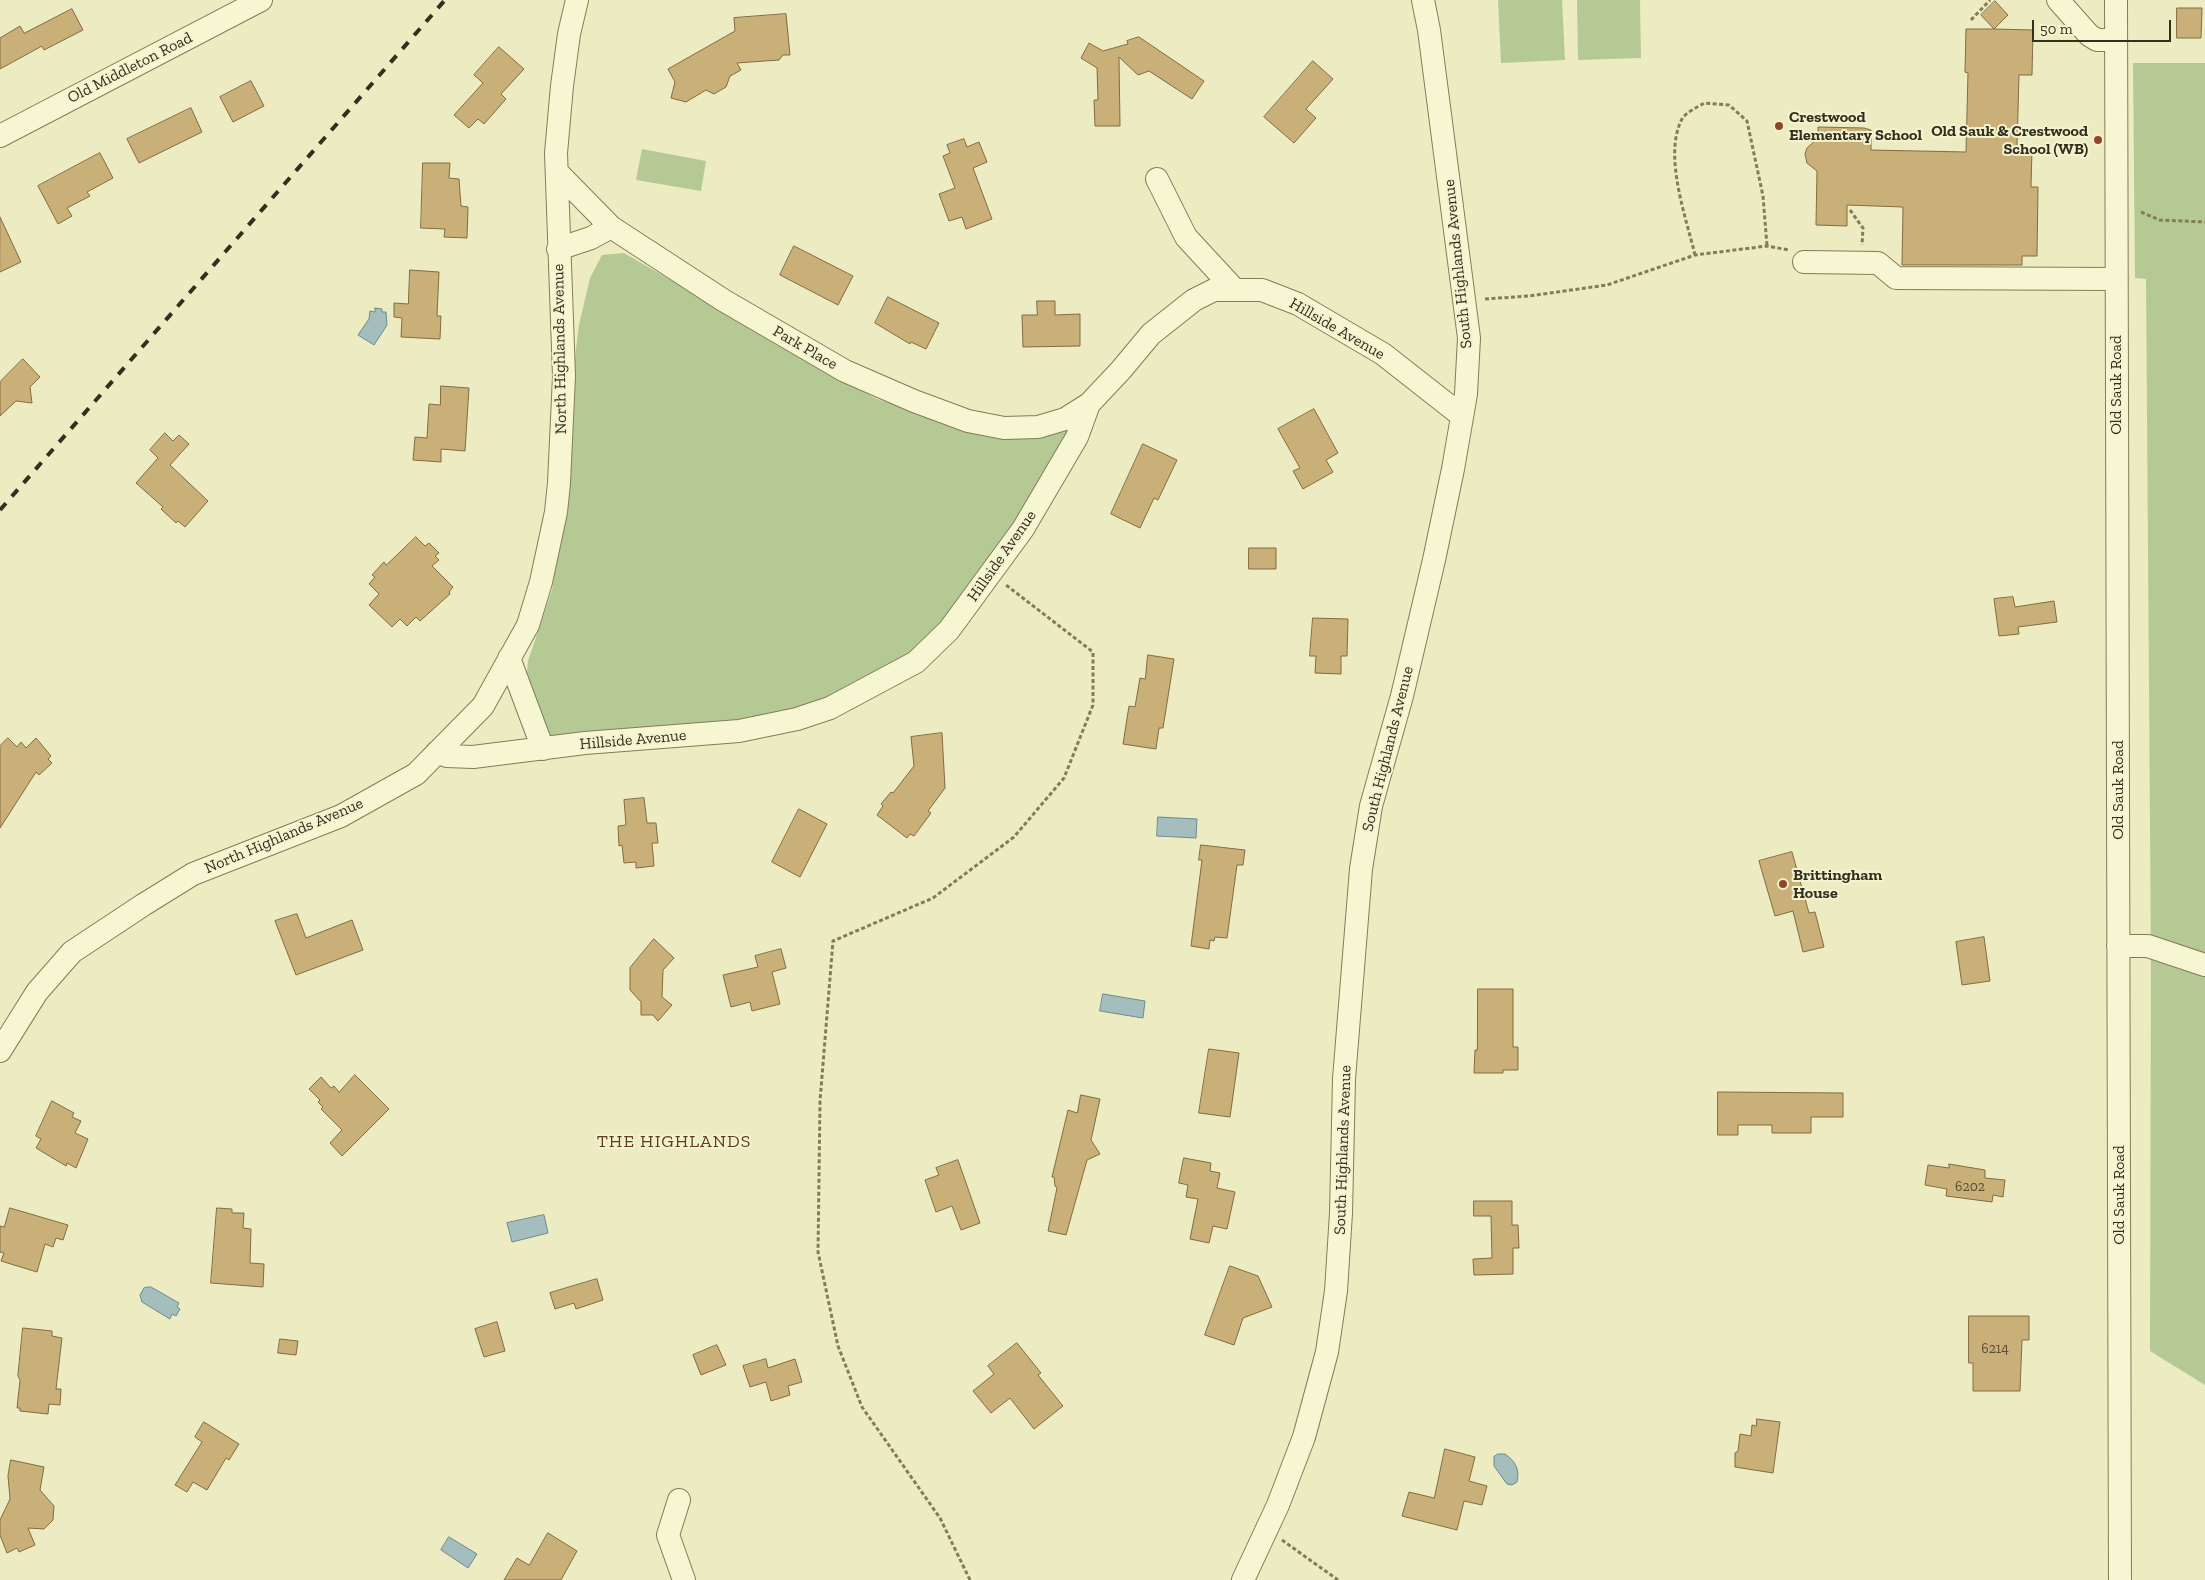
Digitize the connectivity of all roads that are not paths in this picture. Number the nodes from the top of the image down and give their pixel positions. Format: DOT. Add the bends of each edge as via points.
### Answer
graph roads {
  1 [pos="260,0"];
  2 [pos="576,0"];
  3 [pos="1423,0"];
  4 [pos="2058,0"];
  5 [pos="2116,0"];
  6 [pos="2116,40"];
  7 [pos="0,136"];
  8 [pos="557,172"];
  9 [pos="1157,179"];
  10 [pos="611,227"];
  11 [pos="558,249"];
  12 [pos="1797,256"];
  13 [pos="2116,280"];
  14 [pos="1234,289"];
  15 [pos="1089,404"];
  16 [pos="1462,416"];
  17 [pos="509,658"];
  18 [pos="543,749"];
  19 [pos="437,752"];
  20 [pos="2118,946"];
  21 [pos="2205,965"];
  22 [pos="0,1051"];
  23 [pos="679,1500"];
  24 [pos="684,1580"];
  25 [pos="1243,1580"];
  26 [pos="2120,1580"];
  1 -- 7 [label="street, Old Middleton Road"];
  2 -- 8 [label="street, North Highlands Avenue" via="562,86"];
  3 -- 16 [label="street, South Highlands Avenue" via="1468,338"];
  4 -- 6 [label="street" via="2089,35 2097,40"];
  5 -- 6 [label="street, Old Sauk Road"];
  6 -- 13 [label="street, Old Sauk Road"];
  8 -- 10 [label="street, Park Place"];
  8 -- 11 [label="street, North Highlands Avenue"];
  9 -- 14 [label="street" via="1186,237"];
  10 -- 11 [label="street"];
  10 -- 15 [label="street, Park Place" via="724,300 836,366 905,398 968,422 1004,428 1038,427 1065,420"];
  11 -- 17 [label="street, North Highlands Avenue" via="564,376 556,512 528,625"];
  12 -- 13 [label="street" via="1878,263 1896,278"];
  13 -- 20 [label="street, Old Sauk Road"];
  14 -- 15 [label="street, Hillside Avenue" via="1214,290 1194,300 1164,323"];
  14 -- 16 [label="street, Hillside Avenue" via="1262,290 1298,304 1383,354"];
  15 -- 18 [label="street, Hillside Avenue" via="1077,437 1023,529 950,630 916,662 830,708 797,719 739,731"];
  16 -- 25 [label="street, South Highlands Avenue" via="1454,469 1427,589 1402,696 1371,806 1361,869 1344,1079 1336,1291 1327,1352 1304,1437"];
  17 -- 18 [label="street"];
  17 -- 19 [label="street, North Highlands Avenue" via="483,706"];
  18 -- 19 [label="street, Hillside Avenue" via="472,757 447,756"];
  19 -- 22 [label="street, North Highlands Avenue" via="416,774 341,816 193,874 72,952 37,992"];
  20 -- 21 [label="street" via="2148,946"];
  20 -- 26 [label="street, Old Sauk Road"];
  23 -- 24 [label="street" via="668,1535"];
}
